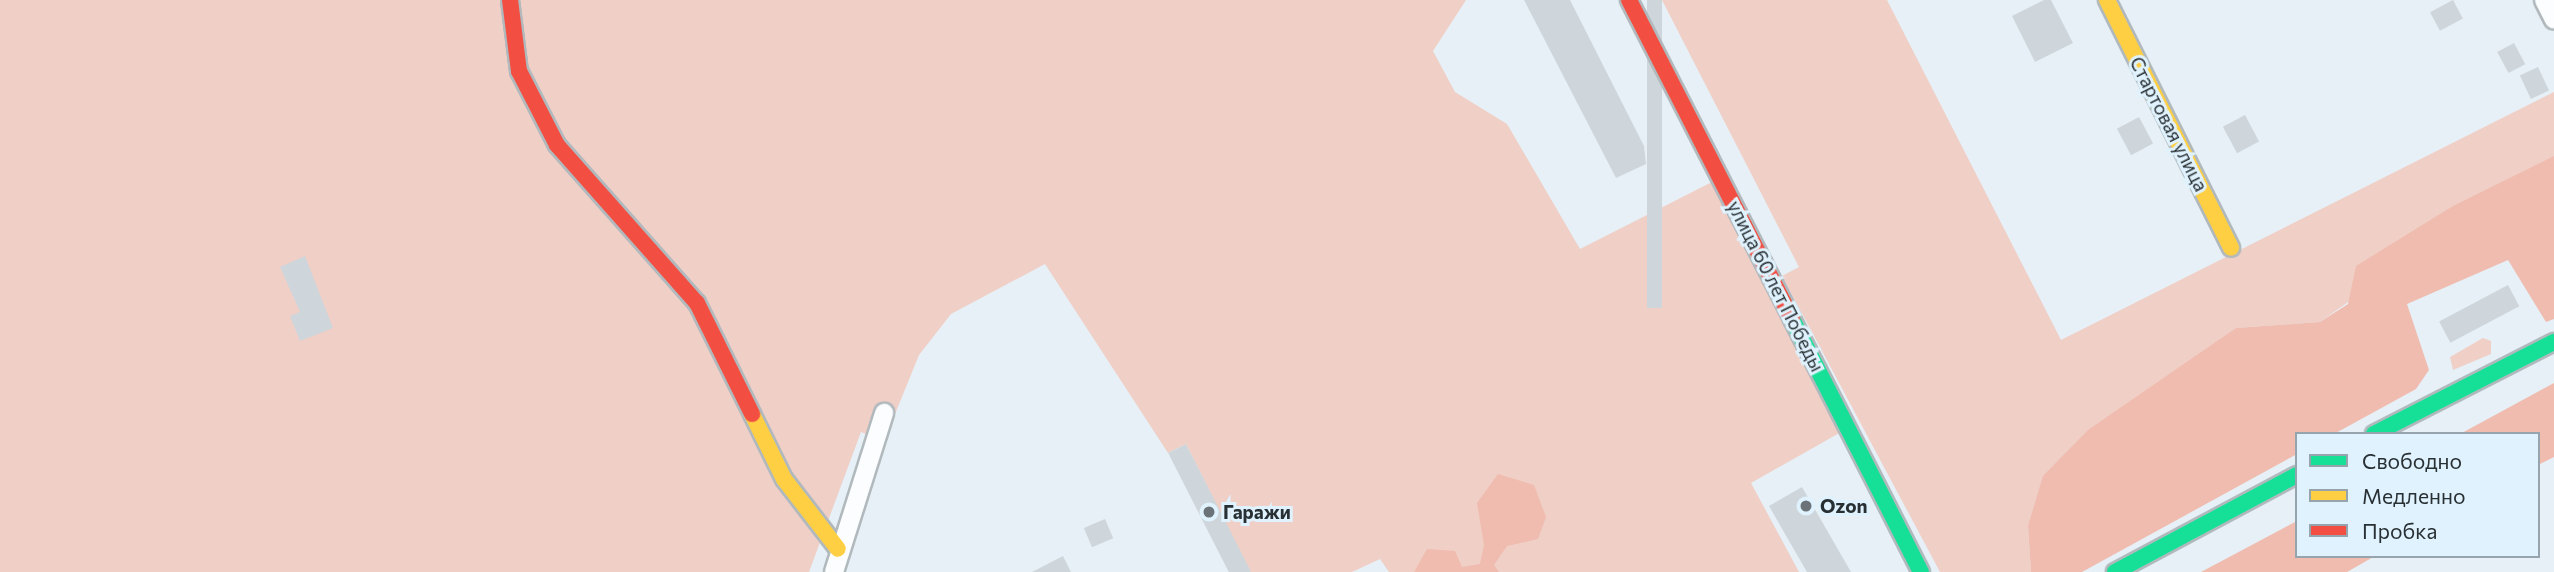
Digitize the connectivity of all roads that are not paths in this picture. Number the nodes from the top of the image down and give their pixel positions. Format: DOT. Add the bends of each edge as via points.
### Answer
graph roads {
  1 [pos="510,0"];
  2 [pos="1629,0"];
  3 [pos="2107,0"];
  4 [pos="2544,0"];
  5 [pos="2554,20"];
  6 [pos="2231,248"];
  7 [pos="2554,342"];
  8 [pos="884,413"];
  9 [pos="2378,432"];
  10 [pos="2295,476"];
  11 [pos="838,549"];
  12 [pos="834,572"];
  13 [pos="1922,572"];
  14 [pos="2115,572"];
  1 -- 11 [label="street" via="519,71 556,145 697,303 783,479"];
  2 -- 13 [label="street, улица 60 лет Победы"];
  3 -- 6 [label="street, Стартовая улица"];
  4 -- 5 [label="street"];
  7 -- 9 [label="street"];
  8 -- 11 [label="street"];
  10 -- 14 [label="street"];
  11 -- 12 [label="street"];
}
